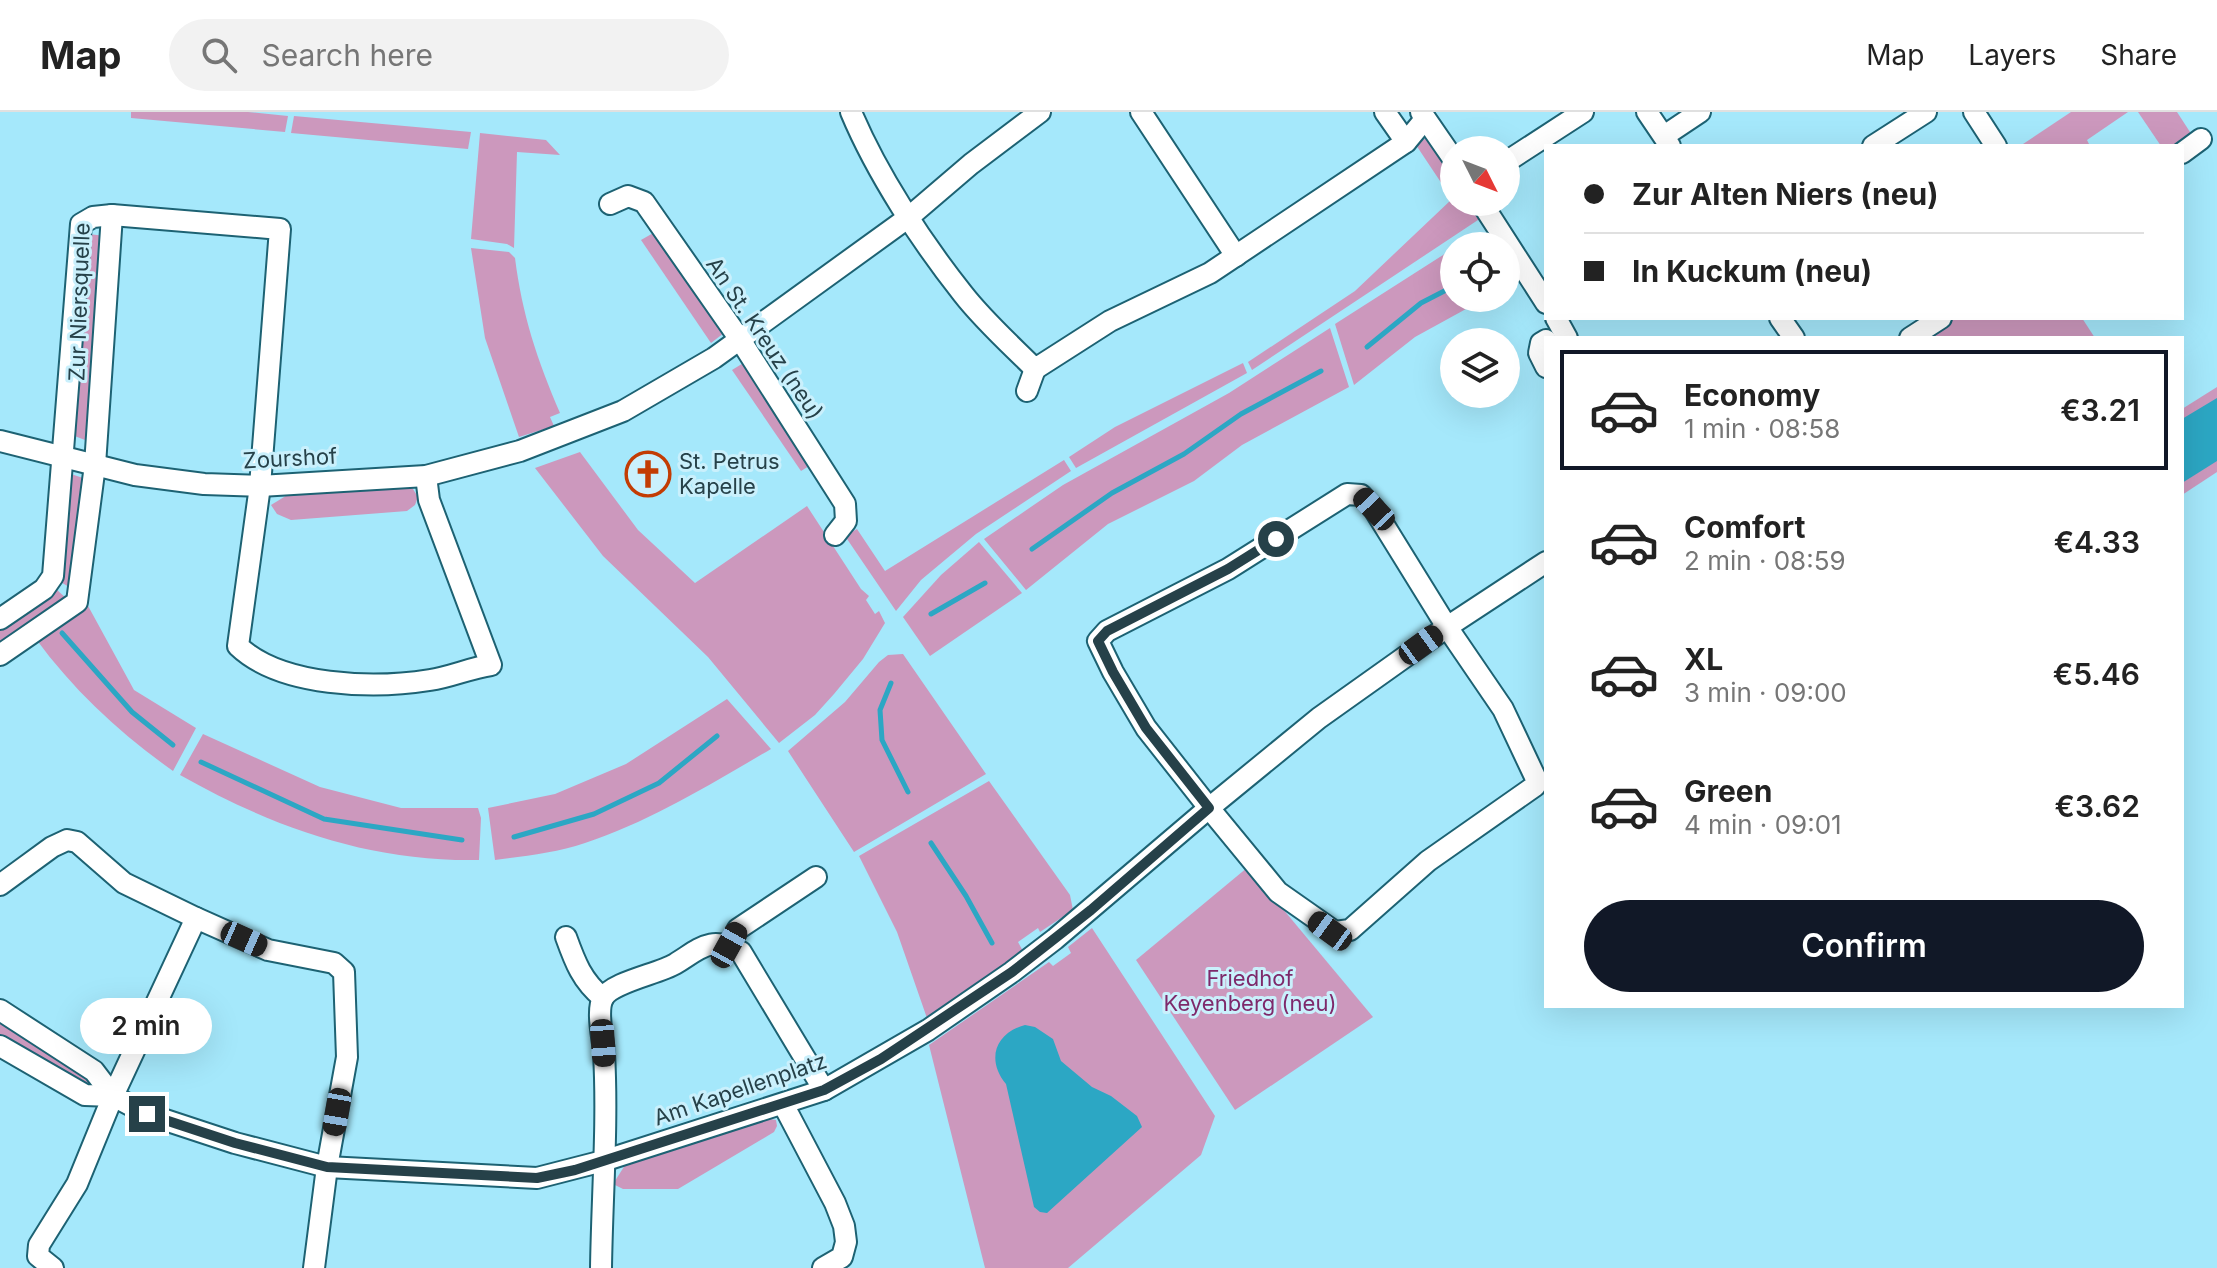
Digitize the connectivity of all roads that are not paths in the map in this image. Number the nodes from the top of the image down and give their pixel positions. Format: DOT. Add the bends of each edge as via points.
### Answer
graph roads {
  1 [pos="851,112"];
  2 [pos="1040,112"];
  3 [pos="1141,112"];
  4 [pos="1385,112"];
  5 [pos="1583,112"];
  6 [pos="1700,112"];
  7 [pos="1926,112"];
  8 [pos="1974,112"];
  9 [pos="1650,113"];
  10 [pos="1423,116"];
  11 [pos="2201,139"];
  12 [pos="1440,140"];
  13 [pos="1667,141"];
  14 [pos="1406,142"];
  15 [pos="1876,144"];
  16 [pos="1995,144"];
  17 [pos="2184,152"];
  18 [pos="1520,153"];
  19 [pos="610,204"];
  20 [pos="112,215"];
  21 [pos="1490,216"];
  22 [pos="909,217"];
  23 [pos="1236,256"];
  24 [pos="1544,300"];
  25 [pos="1938,320"];
  26 [pos="1913,336"];
  27 [pos="741,341"];
  28 [pos="1544,341"];
  29 [pos="1544,363"];
  30 [pos="1035,369"];
  31 [pos="1027,391"];
  32 [pos="0,441"];
  33 [pos="62,458"];
  34 [pos="95,465"];
  35 [pos="426,476"];
  36 [pos="260,486"];
  37 [pos="835,535"];
  38 [pos="1544,563"];
  39 [pos="0,619"];
  40 [pos="1447,627"];
  41 [pos="0,655"];
  42 [pos="1209,808"];
  43 [pos="816,877"];
  44 [pos="0,885"];
  45 [pos="196,918"];
  46 [pos="566,937"];
  47 [pos="729,945"];
  48 [pos="603,998"];
  49 [pos="0,1010"];
  50 [pos="0,1046"];
  51 [pos="824,1090"];
  52 [pos="113,1096"];
  53 [pos="783,1104"];
  54 [pos="603,1161"];
  55 [pos="327,1167"];
  56 [pos="49,1266"];
  57 [pos="314,1268"];
  58 [pos="601,1268"];
  59 [pos="823,1268"];
  1 -- 22 [label="street"];
  2 -- 22 [label="street, Zourshof"];
  3 -- 23 [label="street"];
  4 -- 14 [label="street"];
  5 -- 18 [label="street"];
  6 -- 13 [label="street"];
  7 -- 15 [label="street"];
  8 -- 16 [label="street"];
  9 -- 13 [label="street"];
  10 -- 12 [label="street"];
  10 -- 14 [label="street"];
  11 -- 17 [label="street"];
  14 -- 23 [label="street"];
  19 -- 27 [label="street, An St. Kreuz (neu)" via="628,196 644,202"];
  20 -- 33 [label="street, Zur Niersquelle" via="81,224"];
  20 -- 34 [label="street, Zur Niersquelle"];
  20 -- 36 [label="street" via="280,229"];
  21 -- 24 [label="street"];
  22 -- 27 [label="street, Zourshof"];
  22 -- 30 [label="street" via="964,296"];
  23 -- 30 [label="street" via="1110,321"];
  25 -- 26 [label="street"];
  27 -- 35 [label="street, Zourshof" via="623,411 520,451"];
  27 -- 37 [label="street, An St. Kreuz (neu)" via="845,504 846,521"];
  28 -- 29 [label="street" via="1539,353"];
  30 -- 31 [label="street"];
  32 -- 33 [label="street, Zourshof"];
  33 -- 34 [label="street, Zourshof"];
  33 -- 39 [label="street, Zur Niersquelle" via="53,576 44,589"];
  34 -- 36 [label="street, Zourshof" via="204,484"];
  34 -- 41 [label="street, Zur Niersquelle" via="77,602"];
  35 -- 36 [label="street, Zourshof"];
  35 -- 36 [label="street" via="429,500 491,665 390,685 313,679 250,657 238,646"];
  38 -- 40 [label="street, Am Kapellenplatz"];
  40 -- 42 [label="street, Am Kapellenplatz" via="1319,718"];
  40 -- 42 [label="street" via="1503,709 1537,783 1428,861 1350,930 1330,931 1283,897"];
  40 -- 42 [label="street" via="1374,509 1361,495 1347,494 1228,569 1107,631 1098,641 1113,672 1146,728"];
  42 -- 51 [label="street, Am Kapellenplatz" via="1012,972 928,1030"];
  43 -- 47 [label="street" via="738,929"];
  44 -- 45 [label="street" via="67,840 77,842 124,883"];
  45 -- 52 [label="street"];
  45 -- 55 [label="street" via="268,950 334,963 344,972 347,1057"];
  46 -- 48 [label="street" via="578,970"];
  47 -- 48 [label="street" via="708,944"];
  47 -- 51 [label="street" via="741,952"];
  48 -- 54 [label="street"];
  49 -- 52 [label="street" via="94,1071"];
  50 -- 52 [label="street" via="85,1095"];
  51 -- 53 [label="street, Am Kapellenplatz"];
  52 -- 55 [label="street, Am Kapellenplatz" via="147,1114"];
  52 -- 56 [label="street" via="77,1184 39,1245 38,1256"];
  53 -- 54 [label="street, Am Kapellenplatz"];
  53 -- 59 [label="street" via="844,1226 842,1257"];
  54 -- 55 [label="street, Am Kapellenplatz" via="537,1178"];
  54 -- 58 [label="street"];
  55 -- 57 [label="street"];
}
